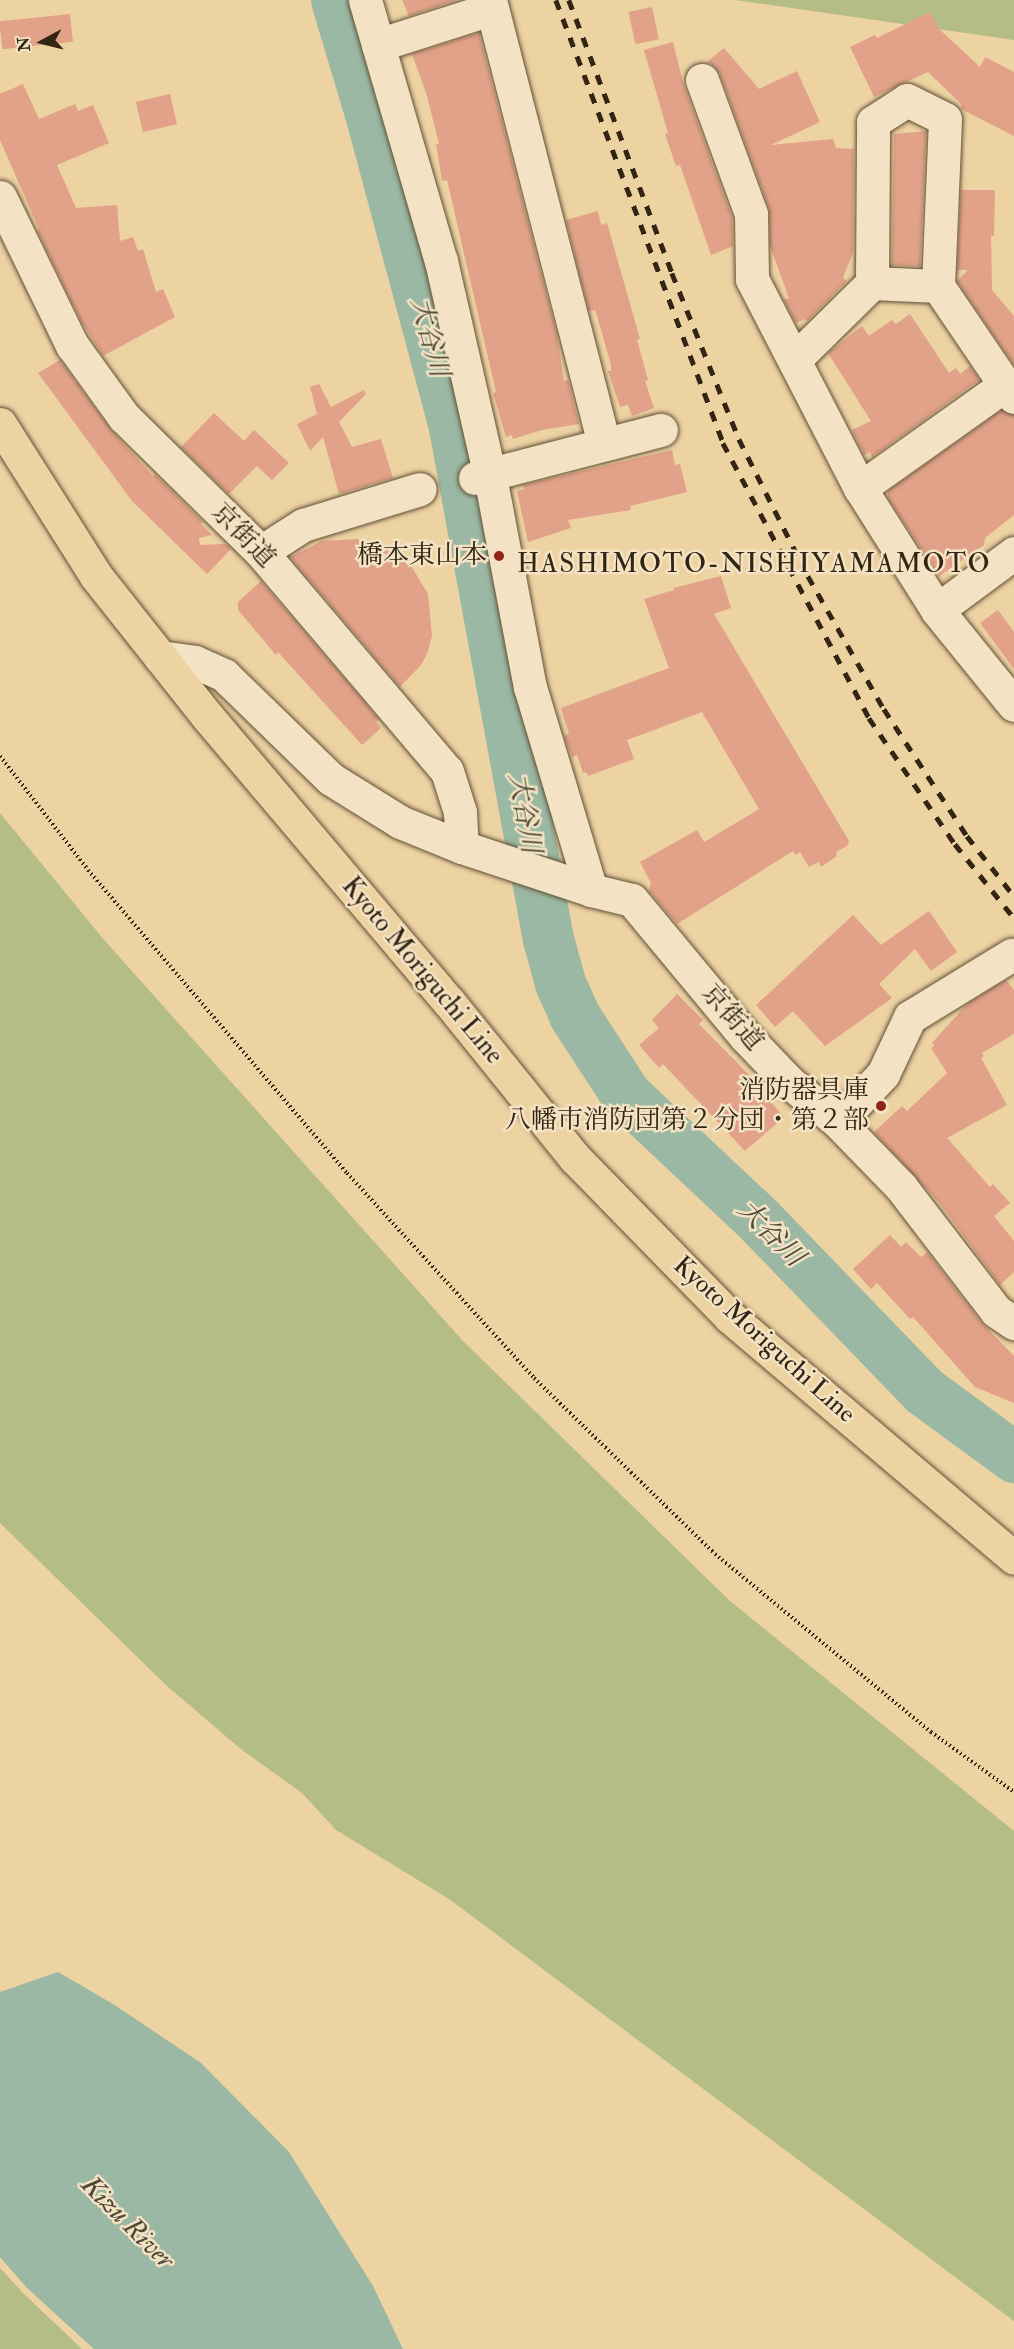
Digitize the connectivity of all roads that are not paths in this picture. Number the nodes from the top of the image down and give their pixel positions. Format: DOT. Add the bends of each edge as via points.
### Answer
graph roads {
  1 [pos="364,0"];
  2 [pos="491,5"];
  3 [pos="378,45"];
  4 [pos="702,80"];
  5 [pos="0,196"];
  6 [pos="872,283"];
  7 [pos="938,286"];
  8 [pos="795,359"];
  9 [pos="1010,391"];
  10 [pos="0,424"];
  11 [pos="661,429"];
  12 [pos="604,444"];
  13 [pos="483,477"];
  14 [pos="860,488"];
  15 [pos="420,489"];
  16 [pos="261,552"];
  17 [pos="1014,553"];
  18 [pos="937,610"];
  19 [pos="160,657"];
  20 [pos="1014,705"];
  21 [pos="477,853"];
  22 [pos="591,890"];
  23 [pos="1011,955"];
  24 [pos="838,1122"];
  25 [pos="1014,1323"];
  26 [pos="1014,1558"];
  1 -- 3 [label="street"];
  2 -- 3 [label="street"];
  2 -- 12 [label="street"];
  3 -- 13 [label="street" via="441,261"];
  4 -- 8 [label="street" via="751,214 752,279"];
  5 -- 16 [label="street, 京街道" via="72,345 124,417"];
  6 -- 7 [label="street"];
  6 -- 7 [label="street" via="873,122 907,100 945,119"];
  6 -- 8 [label="street"];
  7 -- 9 [label="street"];
  8 -- 14 [label="street"];
  9 -- 14 [label="street"];
  10 -- 19 [label="main road, Kyoto Moriguchi Line" via="96,576"];
  11 -- 12 [label="street"];
  12 -- 13 [label="street"];
  13 -- 22 [label="street" via="530,687"];
  14 -- 18 [label="street"];
  15 -- 16 [label="street" via="303,525"];
  16 -- 21 [label="street, 京街道" via="447,771"];
  17 -- 18 [label="street"];
  18 -- 20 [label="street"];
  19 -- 21 [label="street, 京街道" via="195,662 224,675 331,779 400,822"];
  19 -- 26 [label="main road, Kyoto Moriguchi Line" via="575,1158 730,1317"];
  21 -- 22 [label="street, 京街道"];
  22 -- 24 [label="street, 京街道" via="632,900 745,1036 789,1082"];
  23 -- 24 [label="street" via="910,1017 883,1074"];
  24 -- 25 [label="street, 京街道" via="901,1187 996,1311"];
}
